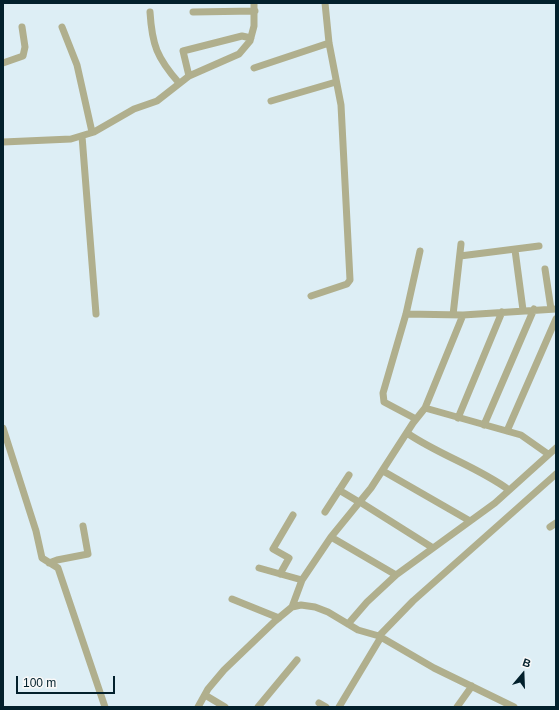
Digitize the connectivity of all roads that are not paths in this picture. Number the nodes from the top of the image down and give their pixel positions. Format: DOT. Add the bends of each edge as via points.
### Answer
graph roads {
  1 [pos="325,3"];
  2 [pos="254,7"];
  3 [pos="150,12"];
  4 [pos="193,12"];
  5 [pos="22,27"];
  6 [pos="62,27"];
  7 [pos="251,38"];
  8 [pos="329,43"];
  9 [pos="3,63"];
  10 [pos="254,68"];
  11 [pos="189,76"];
  12 [pos="336,82"];
  13 [pos="179,83"];
  14 [pos="271,101"];
  15 [pos="92,132"];
  16 [pos="82,136"];
  17 [pos="3,142"];
  18 [pos="461,244"];
  19 [pos="539,246"];
  20 [pos="515,250"];
  21 [pos="420,251"];
  22 [pos="460,256"];
  23 [pos="545,269"];
  24 [pos="311,296"];
  25 [pos="554,309"];
  26 [pos="523,310"];
  27 [pos="534,310"];
  28 [pos="502,312"];
  29 [pos="96,314"];
  30 [pos="406,314"];
  31 [pos="453,315"];
  32 [pos="463,315"];
  33 [pos="556,319"];
  34 [pos="425,408"];
  35 [pos="458,418"];
  36 [pos="416,419"];
  37 [pos="484,425"];
  38 [pos="3,428"];
  39 [pos="508,431"];
  40 [pos="407,433"];
  41 [pos="556,448"];
  42 [pos="548,454"];
  43 [pos="383,471"];
  44 [pos="556,474"];
  45 [pos="349,475"];
  46 [pos="339,490"];
  47 [pos="509,490"];
  48 [pos="359,502"];
  49 [pos="325,512"];
  50 [pos="293,515"];
  51 [pos="470,521"];
  52 [pos="83,526"];
  53 [pos="330,537"];
  54 [pos="433,548"];
  55 [pos="49,563"];
  56 [pos="259,568"];
  57 [pos="280,574"];
  58 [pos="396,575"];
  59 [pos="302,580"];
  60 [pos="232,599"];
  61 [pos="292,607"];
  62 [pos="279,618"];
  63 [pos="348,624"];
  64 [pos="380,637"];
  65 [pos="297,660"];
  66 [pos="472,686"];
  67 [pos="205,695"];
  68 [pos="318,703"];
  69 [pos="105,707"];
  70 [pos="198,707"];
  71 [pos="226,707"];
  72 [pos="258,707"];
  73 [pos="326,707"];
  74 [pos="339,707"];
  75 [pos="457,707"];
  76 [pos="514,707"];
  1 -- 8 [label="street"];
  2 -- 4 [label="street"];
  2 -- 7 [label="street"];
  3 -- 13 [label="street" via="151,35 159,57"];
  5 -- 9 [label="street" via="25,47 23,56"];
  6 -- 15 [label="street" via="76,65"];
  7 -- 11 [label="street" via="240,54"];
  7 -- 11 [label="street" via="242,36 183,51"];
  8 -- 10 [label="street"];
  8 -- 12 [label="street"];
  11 -- 13 [label="street"];
  12 -- 14 [label="street"];
  12 -- 24 [label="street" via="344,133 350,280 347,284"];
  13 -- 15 [label="street" via="157,101 134,109"];
  15 -- 16 [label="street"];
  16 -- 17 [label="street" via="72,139"];
  16 -- 29 [label="street"];
  18 -- 22 [label="street"];
  19 -- 20 [label="street"];
  20 -- 22 [label="street"];
  20 -- 26 [label="street"];
  21 -- 30 [label="street"];
  22 -- 31 [label="street"];
  23 -- 25 [label="street"];
  25 -- 27 [label="street"];
  26 -- 27 [label="street"];
  26 -- 28 [label="street"];
  27 -- 37 [label="street"];
  28 -- 32 [label="street"];
  28 -- 35 [label="street"];
  30 -- 31 [label="street"];
  30 -- 36 [label="street" via="383,393 384,402"];
  31 -- 32 [label="street"];
  32 -- 34 [label="street"];
  33 -- 39 [label="street"];
  34 -- 35 [label="street"];
  34 -- 36 [label="street"];
  35 -- 37 [label="street"];
  36 -- 40 [label="street"];
  37 -- 39 [label="street"];
  38 -- 55 [label="street" via="36,531 42,558"];
  39 -- 42 [label="street" via="521,435"];
  40 -- 43 [label="street"];
  40 -- 47 [label="street" via="430,448 492,477"];
  41 -- 42 [label="street"];
  42 -- 47 [label="street"];
  43 -- 48 [label="street"];
  43 -- 51 [label="street"];
  44 -- 64 [label="street" via="413,601"];
  45 -- 46 [label="street"];
  46 -- 48 [label="street"];
  46 -- 49 [label="street"];
  47 -- 51 [label="street"];
  48 -- 53 [label="street"];
  48 -- 54 [label="street"];
  50 -- 57 [label="street" via="272,549 289,558"];
  51 -- 54 [label="street"];
  52 -- 55 [label="street" via="88,554"];
  53 -- 58 [label="street"];
  53 -- 59 [label="street"];
  54 -- 58 [label="street"];
  55 -- 69 [label="street" via="58,568"];
  56 -- 57 [label="street"];
  57 -- 59 [label="street"];
  58 -- 63 [label="street"];
  59 -- 61 [label="street"];
  60 -- 62 [label="street"];
  61 -- 62 [label="street"];
  61 -- 63 [label="street" via="315,607"];
  62 -- 67 [label="street" via="224,670"];
  63 -- 64 [label="street"];
  64 -- 66 [label="street"];
  64 -- 74 [label="street"];
  65 -- 72 [label="street"];
  66 -- 75 [label="street"];
  66 -- 76 [label="street"];
  67 -- 70 [label="street"];
  67 -- 71 [label="street"];
  68 -- 73 [label="street"];
}
